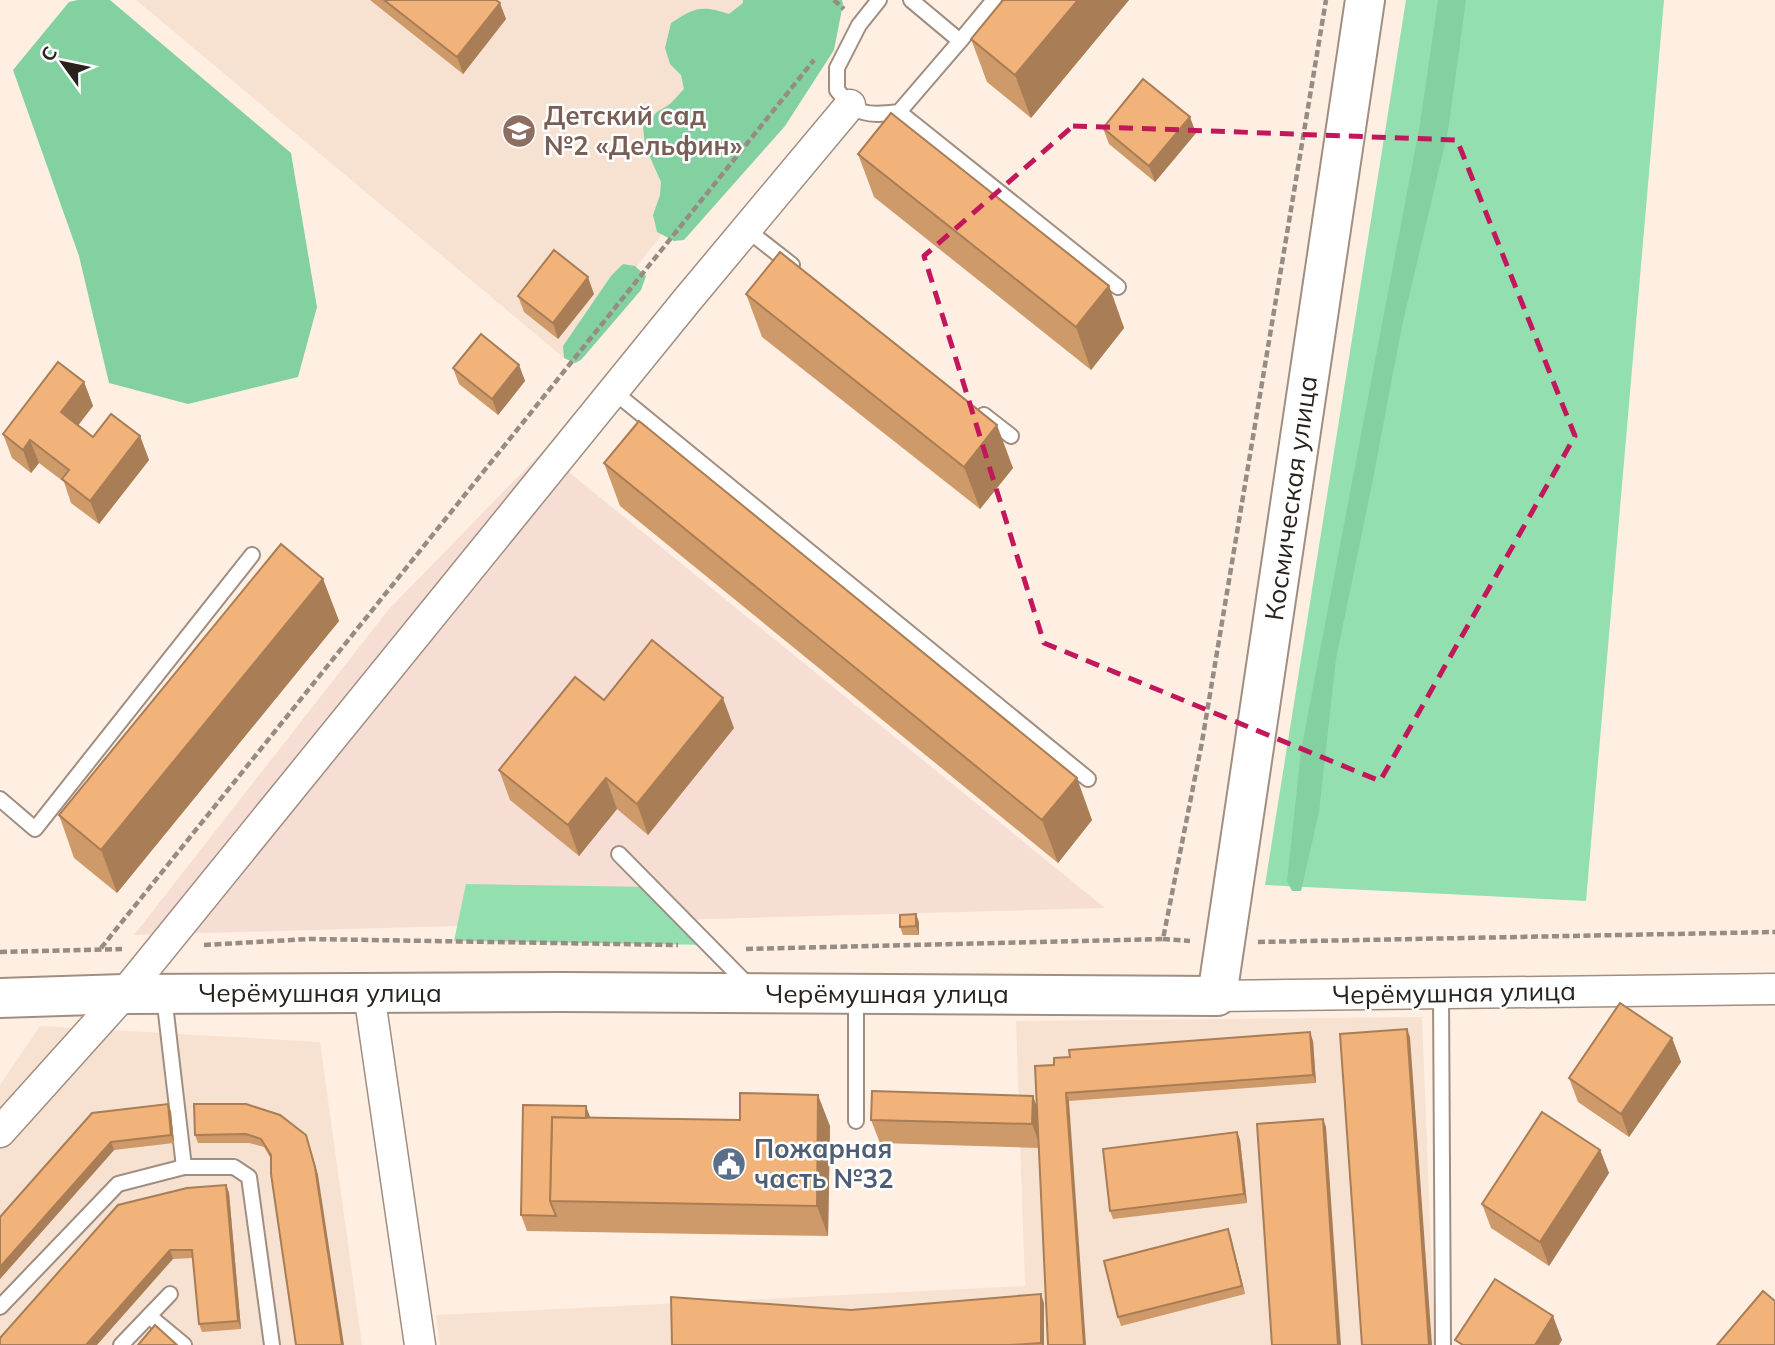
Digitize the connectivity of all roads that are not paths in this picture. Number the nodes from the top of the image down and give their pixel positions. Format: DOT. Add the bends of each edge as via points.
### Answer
graph roads {
  1 [pos="879,0"];
  2 [pos="911,0"];
  3 [pos="994,0"];
  4 [pos="1365,0"];
  5 [pos="960,41"];
  6 [pos="850,105"];
  7 [pos="899,111"];
  8 [pos="746,229"];
  9 [pos="799,270"];
  10 [pos="1118,287"];
  11 [pos="613,391"];
  12 [pos="969,403"];
  13 [pos="1011,436"];
  14 [pos="252,555"];
  15 [pos="1088,779"];
  16 [pos="0,799"];
  17 [pos="619,853"];
  18 [pos="1775,989"];
  19 [pos="124,993"];
  20 [pos="369,993"];
  21 [pos="756,993"];
  22 [pos="1441,993"];
  23 [pos="164,994"];
  24 [pos="856,994"];
  25 [pos="1217,996"];
  26 [pos="0,998"];
  27 [pos="856,1121"];
  28 [pos="0,1132"];
  29 [pos="184,1167"];
  30 [pos="170,1294"];
  31 [pos="0,1307"];
  32 [pos="149,1316"];
  33 [pos="121,1345"];
  34 [pos="184,1345"];
  35 [pos="272,1345"];
  36 [pos="420,1345"];
  37 [pos="1443,1345"];
  1 -- 6 [label="lane" via="859,25 837,68 837,90"];
  2 -- 5 [label="lane"];
  3 -- 5 [label="lane"];
  4 -- 25 [label="street, Космическая улица"];
  5 -- 7 [label="lane"];
  6 -- 7 [label="lane" via="871,115"];
  6 -- 8 [label="street"];
  7 -- 10 [label="lane"];
  8 -- 9 [label="lane"];
  8 -- 11 [label="street"];
  11 -- 15 [label="lane"];
  11 -- 19 [label="street"];
  12 -- 13 [label="lane"];
  14 -- 16 [label="lane" via="35,829"];
  17 -- 21 [label="lane"];
  18 -- 22 [label="street, Черёмушная улица"];
  19 -- 23 [label="street, Черёмушная улица"];
  19 -- 26 [label="street, Черёмушная улица"];
  19 -- 28 [label="street"];
  20 -- 21 [label="street, Черёмушная улица"];
  20 -- 23 [label="street, Черёмушная улица"];
  20 -- 36 [label="street"];
  21 -- 24 [label="street, Черёмушная улица"];
  22 -- 25 [label="street, Черёмушная улица"];
  22 -- 37 [label="lane"];
  23 -- 29 [label="lane"];
  24 -- 25 [label="street, Черёмушная улица"];
  24 -- 27 [label="lane"];
  29 -- 31 [label="lane" via="118,1184"];
  29 -- 35 [label="lane" via="234,1167 249,1177"];
  30 -- 32 [label="lane"];
  32 -- 33 [label="lane"];
  32 -- 34 [label="lane"];
}
